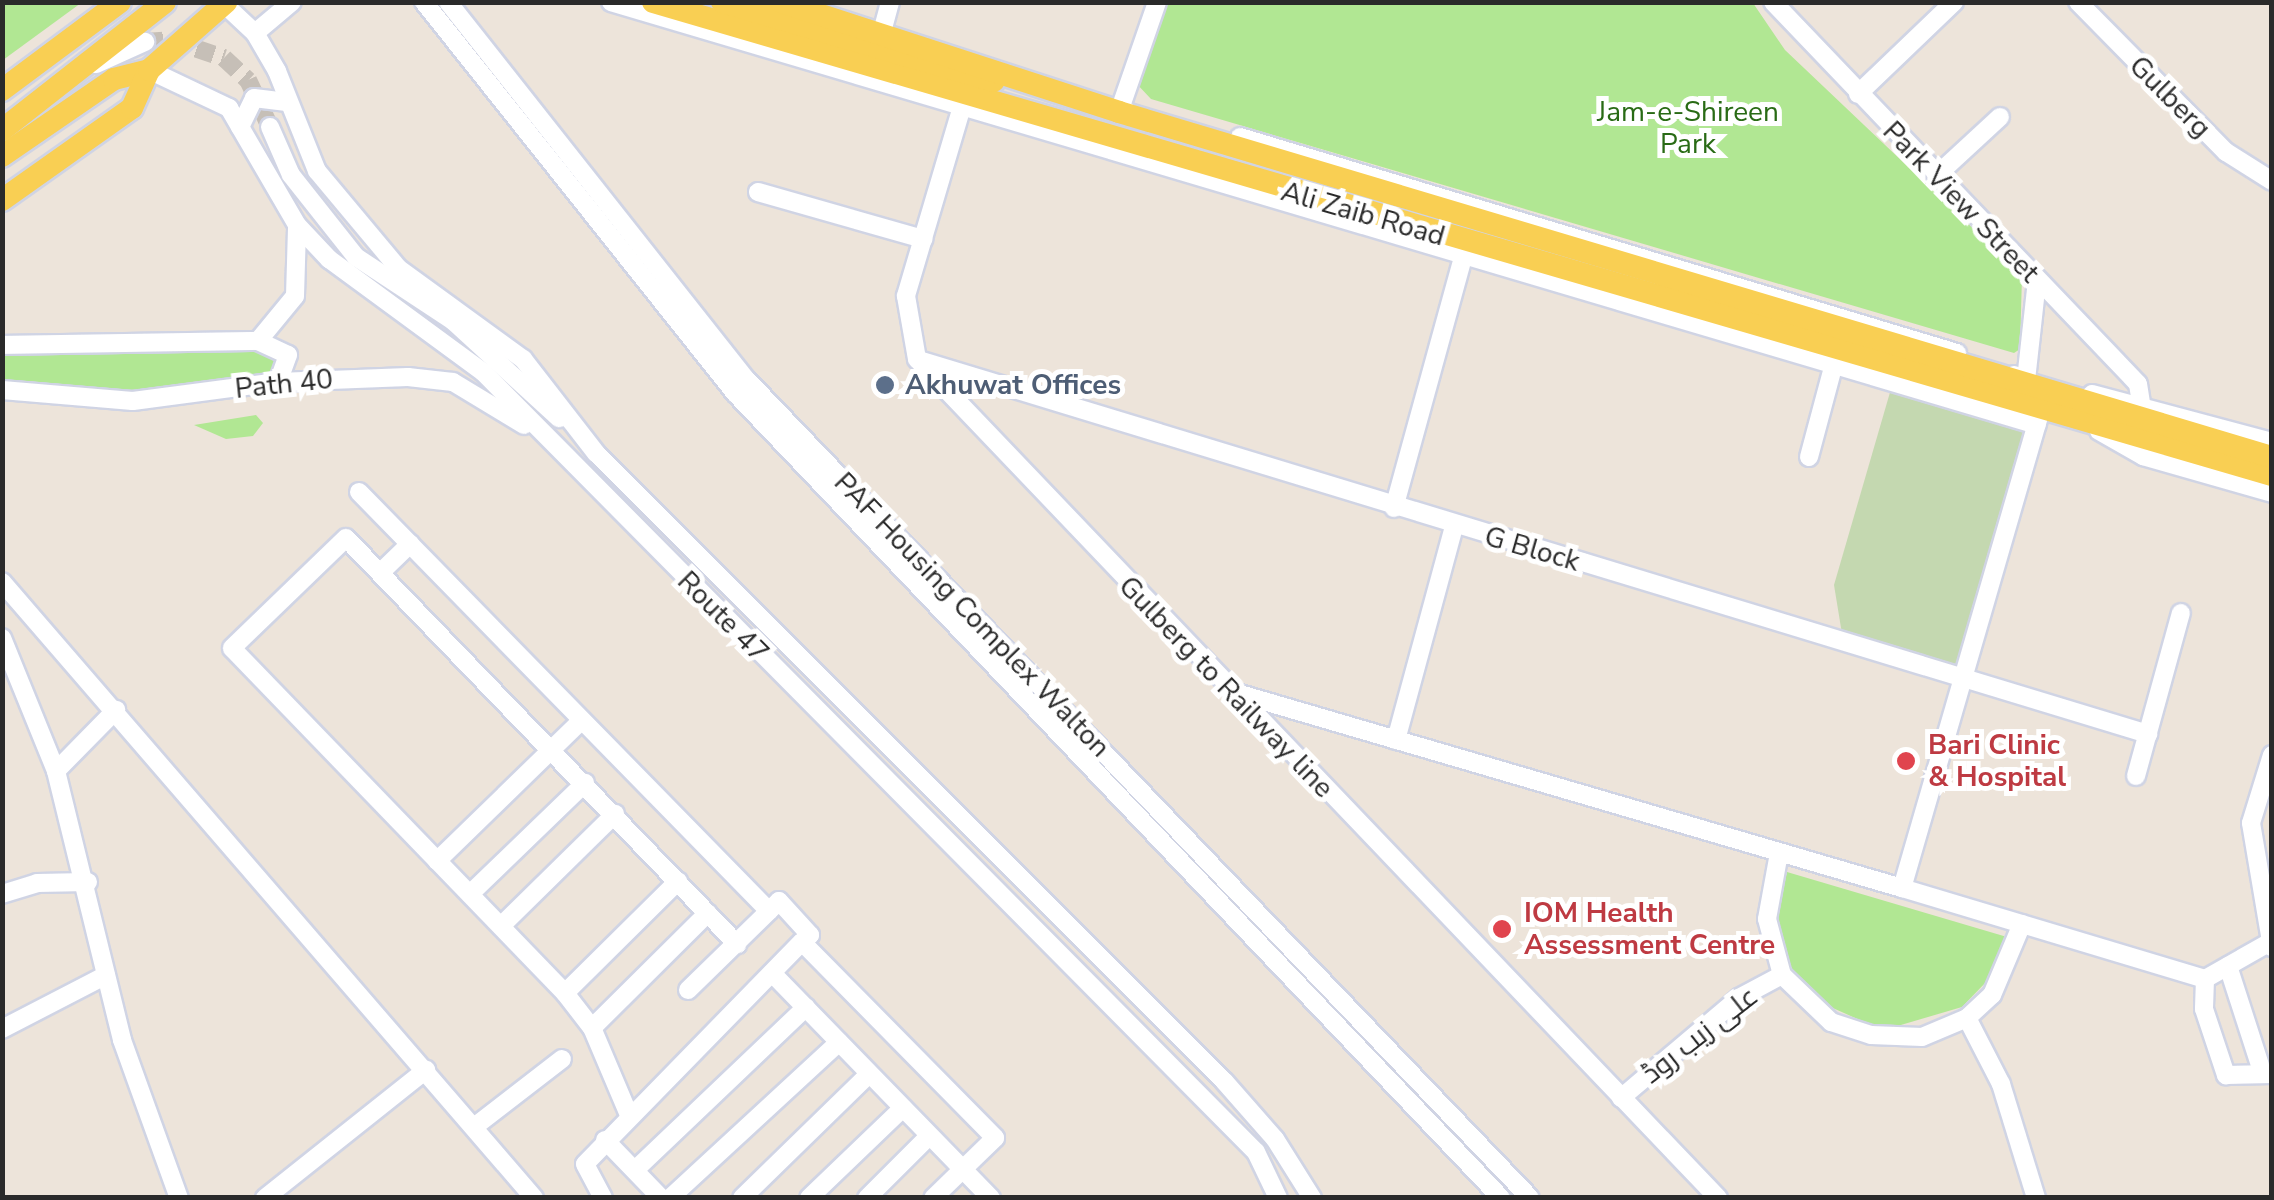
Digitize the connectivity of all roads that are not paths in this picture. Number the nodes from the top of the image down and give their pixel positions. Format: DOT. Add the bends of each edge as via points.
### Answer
graph roads {
  1 [pos="120,2"];
  2 [pos="292,2"];
  3 [pos="424,2"];
  4 [pos="448,2"];
  5 [pos="611,2"];
  6 [pos="653,2"];
  7 [pos="722,2"];
  8 [pos="781,2"];
  9 [pos="890,2"];
  10 [pos="1156,2"];
  11 [pos="1773,2"];
  12 [pos="1954,2"];
  13 [pos="2078,2"];
  14 [pos="225,3"];
  15 [pos="162,6"];
  16 [pos="882,32"];
  17 [pos="255,33"];
  18 [pos="145,42"];
  19 [pos="148,70"];
  20 [pos="78,73"];
  21 [pos="2,90"];
  22 [pos="1858,94"];
  23 [pos="287,102"];
  24 [pos="960,110"];
  25 [pos="1119,112"];
  26 [pos="2000,118"];
  27 [pos="240,127"];
  28 [pos="270,127"];
  29 [pos="2,130"];
  30 [pos="2,156"];
  31 [pos="1936,176"];
  32 [pos="2272,181"];
  33 [pos="758,192"];
  34 [pos="2,200"];
  35 [pos="297,224"];
  36 [pos="923,239"];
  37 [pos="1463,257"];
  38 [pos="2037,282"];
  39 [pos="258,341"];
  40 [pos="2,345"];
  41 [pos="917,359"];
  42 [pos="1834,364"];
  43 [pos="2026,380"];
  44 [pos="278,382"];
  45 [pos="2,390"];
  46 [pos="2066,391"];
  47 [pos="2141,402"];
  48 [pos="2039,417"];
  49 [pos="2074,418"];
  50 [pos="550,442"];
  51 [pos="2272,442"];
  52 [pos="596,453"];
  53 [pos="1809,457"];
  54 [pos="2272,457"];
  55 [pos="2272,474"];
  56 [pos="359,492"];
  57 [pos="2272,494"];
  58 [pos="1394,508"];
  59 [pos="1454,526"];
  60 [pos="410,544"];
  61 [pos="380,573"];
  62 [pos="2,582"];
  63 [pos="2181,613"];
  64 [pos="2,638"];
  65 [pos="1965,676"];
  66 [pos="1227,690"];
  67 [pos="116,710"];
  68 [pos="582,720"];
  69 [pos="2148,734"];
  70 [pos="1396,740"];
  71 [pos="552,749"];
  72 [pos="2271,759"];
  73 [pos="56,771"];
  74 [pos="2136,776"];
  75 [pos="585,783"];
  76 [pos="614,814"];
  77 [pos="2263,844"];
  78 [pos="1780,853"];
  79 [pos="437,861"];
  80 [pos="678,880"];
  81 [pos="88,882"];
  82 [pos="1902,888"];
  83 [pos="2,894"];
  84 [pos="470,894"];
  85 [pos="769,911"];
  86 [pos="708,913"];
  87 [pos="2022,924"];
  88 [pos="501,926"];
  89 [pos="802,942"];
  90 [pos="737,944"];
  91 [pos="2271,944"];
  92 [pos="2228,966"];
  93 [pos="772,972"];
  94 [pos="106,975"];
  95 [pos="1782,976"];
  96 [pos="2205,979"];
  97 [pos="688,990"];
  98 [pos="565,993"];
  99 [pos="806,1008"];
  100 [pos="1968,1018"];
  101 [pos="592,1028"];
  102 [pos="2,1029"];
  103 [pos="838,1042"];
  104 [pos="562,1059"];
  105 [pos="2265,1061"];
  106 [pos="426,1070"];
  107 [pos="870,1074"];
  108 [pos="1621,1098"];
  109 [pos="903,1108"];
  110 [pos="629,1115"];
  111 [pos="474,1127"];
  112 [pos="929,1136"];
  113 [pos="604,1140"];
  114 [pos="635,1170"];
  115 [pos="962,1170"];
  116 [pos="526,1194"];
  117 [pos="179,1198"];
  118 [pos="265,1198"];
  119 [pos="602,1198"];
  120 [pos="662,1198"];
  121 [pos="670,1198"];
  122 [pos="742,1198"];
  123 [pos="809,1198"];
  124 [pos="867,1198"];
  125 [pos="933,1198"];
  126 [pos="991,1198"];
  127 [pos="1278,1198"];
  128 [pos="1312,1198"];
  129 [pos="1501,1198"];
  130 [pos="1530,1198"];
  131 [pos="1718,1198"];
  132 [pos="2036,1198"];
  1 -- 21 [label="main road"];
  2 -- 17 [label="street"];
  3 -- 129 [label="street, PAF Housing Complex Walton" via="735,393"];
  4 -- 130 [label="street, PAF Housing Complex Walton" via="747,380"];
  5 -- 24 [label="street"];
  6 -- 48 [label="main road, Ali Zaib Road"];
  7 -- 25 [label="main road"];
  8 -- 16 [label="main road, Ali Zaib Road"];
  9 -- 16 [label="street"];
  10 -- 25 [label="street"];
  11 -- 22 [label="street, Park View Street"];
  12 -- 22 [label="street"];
  13 -- 32 [label="street, Gulberg" via="2226,152"];
  14 -- 17 [label="street"];
  14 -- 19 [label="main road"];
  15 -- 20 [label="main road"];
  16 -- 25 [label="main road, Ali Zaib Road"];
  17 -- 23 [label="street, Route 47"];
  18 -- 20 [label="street"];
  19 -- 27 [label="street, Route 47" via="219,101"];
  19 -- 30 [label="main road" via="114,79"];
  19 -- 34 [label="main road" via="132,108"];
  20 -- 29 [label="main road"];
  22 -- 31 [label="street, Park View Street"];
  23 -- 27 [label="street" via="254,98"];
  23 -- 52 [label="street, Route 47" via="317,171 348,213 398,268 523,360"];
  24 -- 36 [label="street"];
  24 -- 37 [label="street"];
  25 -- 43 [label="main road, Ali Zaib Road"];
  26 -- 31 [label="street"];
  27 -- 35 [label="street, Route 47"];
  28 -- 52 [label="street" via="291,174 356,257 488,348"];
  31 -- 38 [label="street, Park View Street"];
  33 -- 36 [label="street"];
  35 -- 39 [label="street, Path 40" via="295,296"];
  35 -- 50 [label="street, Route 47" via="353,281 468,358"];
  36 -- 41 [label="street" via="906,296"];
  37 -- 42 [label="street"];
  37 -- 58 [label="street"];
  38 -- 43 [label="street"];
  38 -- 47 [label="street, Park View Street" via="2138,384"];
  39 -- 40 [label="street, Path 40"];
  39 -- 44 [label="street" via="285,350"];
  41 -- 58 [label="street, G Block"];
  41 -- 66 [label="street, Gulberg to Railway line"];
  42 -- 48 [label="street"];
  42 -- 53 [label="street"];
  43 -- 46 [label="main road, Ali Zaib Road"];
  44 -- 45 [label="street, Path 40" via="134,401"];
  44 -- 50 [label="street, Path 40" via="453,382"];
  46 -- 47 [label="street, Ali Zaib Road"];
  46 -- 54 [label="main road, Ali Zaib Road"];
  47 -- 51 [label="street, Ali Zaib Road"];
  48 -- 49 [label="main road, Ali Zaib Road"];
  48 -- 65 [label="street"];
  49 -- 55 [label="main road, Ali Zaib Road"];
  49 -- 57 [label="street, Ali Zaib Road" via="2143,456"];
  50 -- 127 [label="street, Route 47" via="1256,1152"];
  52 -- 128 [label="street, Route 47" via="1224,1080 1276,1139"];
  56 -- 60 [label="street"];
  58 -- 59 [label="street, G Block"];
  59 -- 65 [label="street, G Block"];
  59 -- 70 [label="street"];
  60 -- 61 [label="street"];
  60 -- 68 [label="street"];
  61 -- 71 [label="street"];
  61 -- 79 [label="street" via="346,538 232,648"];
  62 -- 67 [label="street"];
  63 -- 69 [label="street"];
  64 -- 73 [label="street"];
  65 -- 69 [label="street, G Block"];
  65 -- 82 [label="street"];
  66 -- 70 [label="street"];
  66 -- 108 [label="street, Gulberg to Railway line"];
  67 -- 73 [label="street"];
  67 -- 106 [label="street"];
  68 -- 71 [label="street"];
  68 -- 85 [label="street"];
  69 -- 74 [label="street"];
  70 -- 78 [label="street"];
  71 -- 75 [label="street"];
  71 -- 79 [label="street"];
  72 -- 77 [label="street" via="2253,802"];
  73 -- 81 [label="street"];
  75 -- 76 [label="street"];
  75 -- 84 [label="street"];
  76 -- 80 [label="street"];
  76 -- 88 [label="street"];
  77 -- 91 [label="street"];
  78 -- 82 [label="street"];
  78 -- 95 [label="street" via="1767,919"];
  79 -- 84 [label="street"];
  80 -- 86 [label="street"];
  80 -- 98 [label="street"];
  81 -- 83 [label="street"];
  81 -- 94 [label="street"];
  82 -- 87 [label="street"];
  84 -- 88 [label="street"];
  85 -- 89 [label="street" via="779,901 810,936"];
  85 -- 90 [label="street"];
  86 -- 90 [label="street"];
  86 -- 101 [label="street"];
  87 -- 96 [label="street"];
  87 -- 100 [label="street" via="1992,995"];
  88 -- 98 [label="street"];
  89 -- 93 [label="street"];
  89 -- 115 [label="street" via="995,1138"];
  90 -- 97 [label="street"];
  91 -- 92 [label="street"];
  92 -- 96 [label="street"];
  92 -- 105 [label="street"];
  93 -- 99 [label="street"];
  93 -- 110 [label="street"];
  94 -- 102 [label="street"];
  94 -- 117 [label="street"];
  95 -- 100 [label="street" via="1831,1022 1871,1036 1922,1037"];
  95 -- 108 [label="street, علی زیب روڈ" via="1738,998"];
  96 -- 105 [label="street" via="2204,1008 2226,1075"];
  98 -- 101 [label="street"];
  99 -- 103 [label="street"];
  99 -- 114 [label="street"];
  100 -- 132 [label="street" via="2001,1084"];
  101 -- 110 [label="street"];
  103 -- 107 [label="street"];
  103 -- 121 [label="street"];
  104 -- 111 [label="street"];
  106 -- 111 [label="street"];
  106 -- 118 [label="street"];
  107 -- 109 [label="street"];
  107 -- 122 [label="street"];
  108 -- 131 [label="street, Gulberg to Railway line"];
  109 -- 112 [label="street"];
  109 -- 123 [label="street"];
  110 -- 113 [label="street"];
  111 -- 116 [label="street"];
  112 -- 115 [label="street"];
  112 -- 124 [label="street"];
  113 -- 114 [label="street"];
  113 -- 119 [label="street" via="584,1164"];
  114 -- 120 [label="street"];
  115 -- 125 [label="street"];
  115 -- 126 [label="street"];
}
